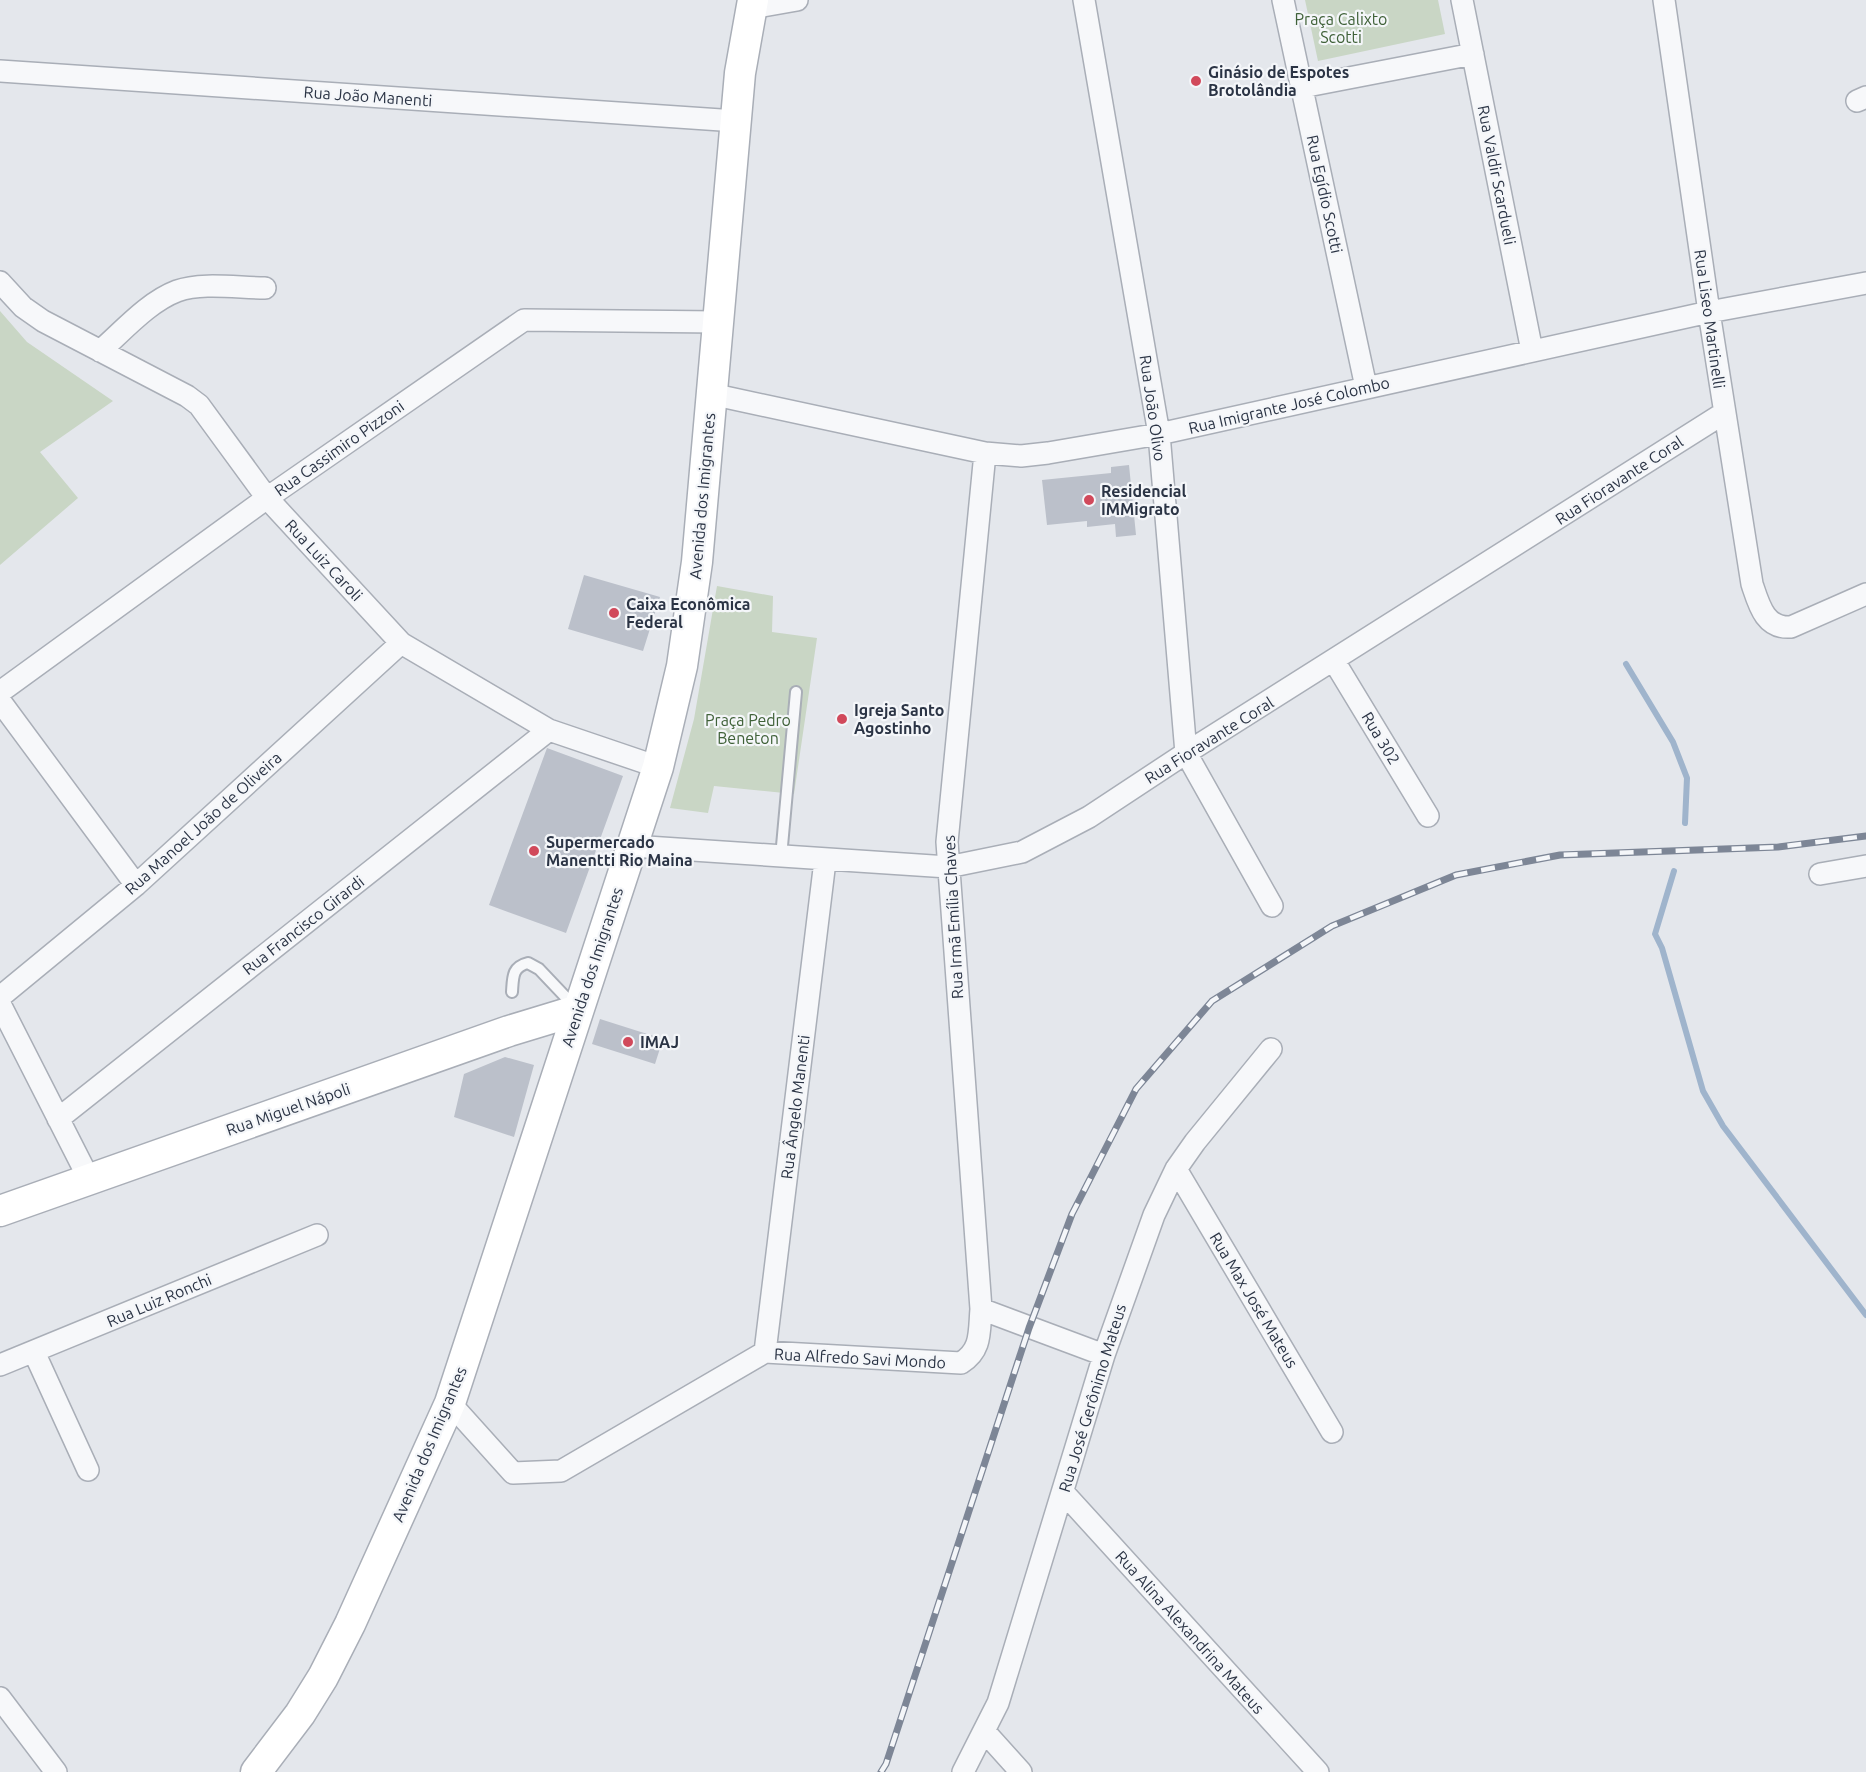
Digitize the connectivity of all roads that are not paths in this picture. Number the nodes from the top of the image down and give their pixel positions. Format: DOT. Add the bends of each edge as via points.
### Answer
graph roads {
  1 [pos="797,0"];
  2 [pos="1084,0"];
  3 [pos="1283,0"];
  4 [pos="1462,0"];
  5 [pos="1664,0"];
  6 [pos="752,4"];
  7 [pos="1473,54"];
  8 [pos="0,70"];
  9 [pos="1302,87"];
  10 [pos="736,121"];
  11 [pos="0,282"];
  12 [pos="1866,283"];
  13 [pos="265,288"];
  14 [pos="1709,312"];
  15 [pos="718,322"];
  16 [pos="100,351"];
  17 [pos="1532,351"];
  18 [pos="1366,387"];
  19 [pos="711,394"];
  20 [pos="1724,413"];
  21 [pos="1159,434"];
  22 [pos="985,453"];
  23 [pos="267,498"];
  24 [pos="1866,594"];
  25 [pos="401,643"];
  26 [pos="1335,661"];
  27 [pos="0,692"];
  28 [pos="796,692"];
  29 [pos="0,701"];
  30 [pos="549,730"];
  31 [pos="1186,753"];
  32 [pos="658,766"];
  33 [pos="1428,816"];
  34 [pos="632,846"];
  35 [pos="781,858"];
  36 [pos="825,861"];
  37 [pos="1866,866"];
  38 [pos="948,867"];
  39 [pos="1820,874"];
  40 [pos="136,885"];
  41 [pos="1272,906"];
  42 [pos="512,992"];
  43 [pos="0,997"];
  44 [pos="0,1004"];
  45 [pos="578,1010"];
  46 [pos="1271,1049"];
  47 [pos="58,1119"];
  48 [pos="1176,1169"];
  49 [pos="89,1179"];
  50 [pos="0,1211"];
  51 [pos="317,1235"];
  52 [pos="981,1309"];
  53 [pos="34,1352"];
  54 [pos="765,1352"];
  55 [pos="1104,1355"];
  56 [pos="0,1365"];
  57 [pos="450,1403"];
  58 [pos="1332,1432"];
  59 [pos="88,1470"];
  60 [pos="1063,1492"];
  61 [pos="0,1698"];
  62 [pos="985,1732"];
  63 [pos="56,1772"];
  64 [pos="256,1772"];
  65 [pos="963,1772"];
  66 [pos="1021,1772"];
  67 [pos="1317,1772"];
  1 -- 6 [label="street"];
  2 -- 21 [label="street, Rua João Olivo"];
  3 -- 9 [label="street, Rua Egídio Scotti"];
  4 -- 7 [label="street, Rua Valdir Scardueli"];
  5 -- 14 [label="street, Rua Liseo Martinelli"];
  6 -- 10 [label="street, Avenida dos Imigrantes"];
  7 -- 9 [label="street"];
  7 -- 17 [label="street, Rua Valdir Scardueli"];
  8 -- 10 [label="street, Rua João Manenti"];
  9 -- 18 [label="street, Rua Egídio Scotti"];
  10 -- 15 [label="street, Avenida dos Imigrantes"];
  11 -- 16 [label="street, Rua Luiz Caroli" via="23,307 43,321"];
  12 -- 14 [label="street, Rua Imigrante José Colombo"];
  13 -- 16 [label="street" via="177,291 159,301"];
  14 -- 17 [label="street, Rua Imigrante José Colombo"];
  14 -- 20 [label="street, Rua Liseo Martinelli"];
  15 -- 19 [label="street, Avenida dos Imigrantes"];
  15 -- 23 [label="street, Rua Cassimiro Pizzoni" via="524,320"];
  16 -- 23 [label="street, Rua Luiz Caroli" via="199,405"];
  17 -- 18 [label="street, Rua Imigrante José Colombo"];
  18 -- 21 [label="street, Rua Imigrante José Colombo"];
  19 -- 22 [label="street, Rua Imigrante José Colombo"];
  19 -- 32 [label="street, Avenida dos Imigrantes" via="691,616"];
  20 -- 24 [label="street, Rua Liseo Martinelli" via="1752,584 1764,614 1780,628 1806,622"];
  20 -- 26 [label="street, Rua Fioravante Coral"];
  21 -- 22 [label="street, Rua Imigrante José Colombo" via="1021,456"];
  21 -- 31 [label="street, Rua João Olivo"];
  22 -- 38 [label="street, Rua Irmã Emília Chaves" via="947,842"];
  23 -- 25 [label="street, Rua Luiz Caroli"];
  23 -- 27 [label="street, Rua Cassimiro Pizzoni"];
  25 -- 30 [label="street, Rua Luiz Caroli"];
  25 -- 40 [label="street, Rua Manoel João de Oliveira"];
  26 -- 31 [label="street, Rua Fioravante Coral"];
  26 -- 33 [label="street, Rua 302"];
  28 -- 35 [label="lane"];
  29 -- 40 [label="street"];
  30 -- 32 [label="street, Rua Luiz Caroli"];
  30 -- 47 [label="street, Rua Francisco Girardi"];
  31 -- 38 [label="street, Rua Fioravante Coral" via="1089,817 1022,852"];
  31 -- 41 [label="street, Rua João Olivo"];
  32 -- 34 [label="street, Avenida dos Imigrantes"];
  34 -- 35 [label="street, Rua Fioravante Coral"];
  34 -- 45 [label="street, Avenida dos Imigrantes"];
  35 -- 36 [label="street, Rua Fioravante Coral"];
  36 -- 38 [label="street, Rua Fioravante Coral"];
  36 -- 54 [label="street, Rua Ângelo Manenti"];
  37 -- 39 [label="street"];
  38 -- 52 [label="street, Rua Irmã Emília Chaves"];
  40 -- 43 [label="street, Rua Manoel João de Oliveira"];
  42 -- 45 [label="lane" via="513,973 519,965 528,963 539,969"];
  44 -- 47 [label="street"];
  45 -- 49 [label="street, Rua Miguel Nápoli"];
  45 -- 57 [label="street, Avenida dos Imigrantes"];
  46 -- 48 [label="street, Rua José Gerônimo Mateus"];
  47 -- 49 [label="street"];
  48 -- 55 [label="street, Rua José Gerônimo Mateus" via="1136,1260"];
  48 -- 58 [label="street, Rua Max José Mateus"];
  49 -- 50 [label="street, Rua Miguel Nápoli"];
  51 -- 53 [label="street, Rua Luiz Ronchi"];
  52 -- 54 [label="street, Rua Alfredo Savi Mondo" via="979,1339 973,1356 961,1363"];
  52 -- 55 [label="street"];
  53 -- 56 [label="street, Rua Luiz Ronchi"];
  53 -- 59 [label="street"];
  54 -- 57 [label="street, Rua Alfredo Savi Mondo" via="561,1471 513,1473"];
  55 -- 60 [label="street, Rua José Gerônimo Mateus"];
  57 -- 64 [label="street, Avenida dos Imigrantes" via="323,1677 295,1722"];
  60 -- 62 [label="street, Rua José Gerônimo Mateus" via="998,1703"];
  60 -- 67 [label="street, Rua Alina Alexandrina Mateus"];
  61 -- 63 [label="street"];
  62 -- 65 [label="street, Rua José Gerônimo Mateus"];
  62 -- 66 [label="street"];
}
